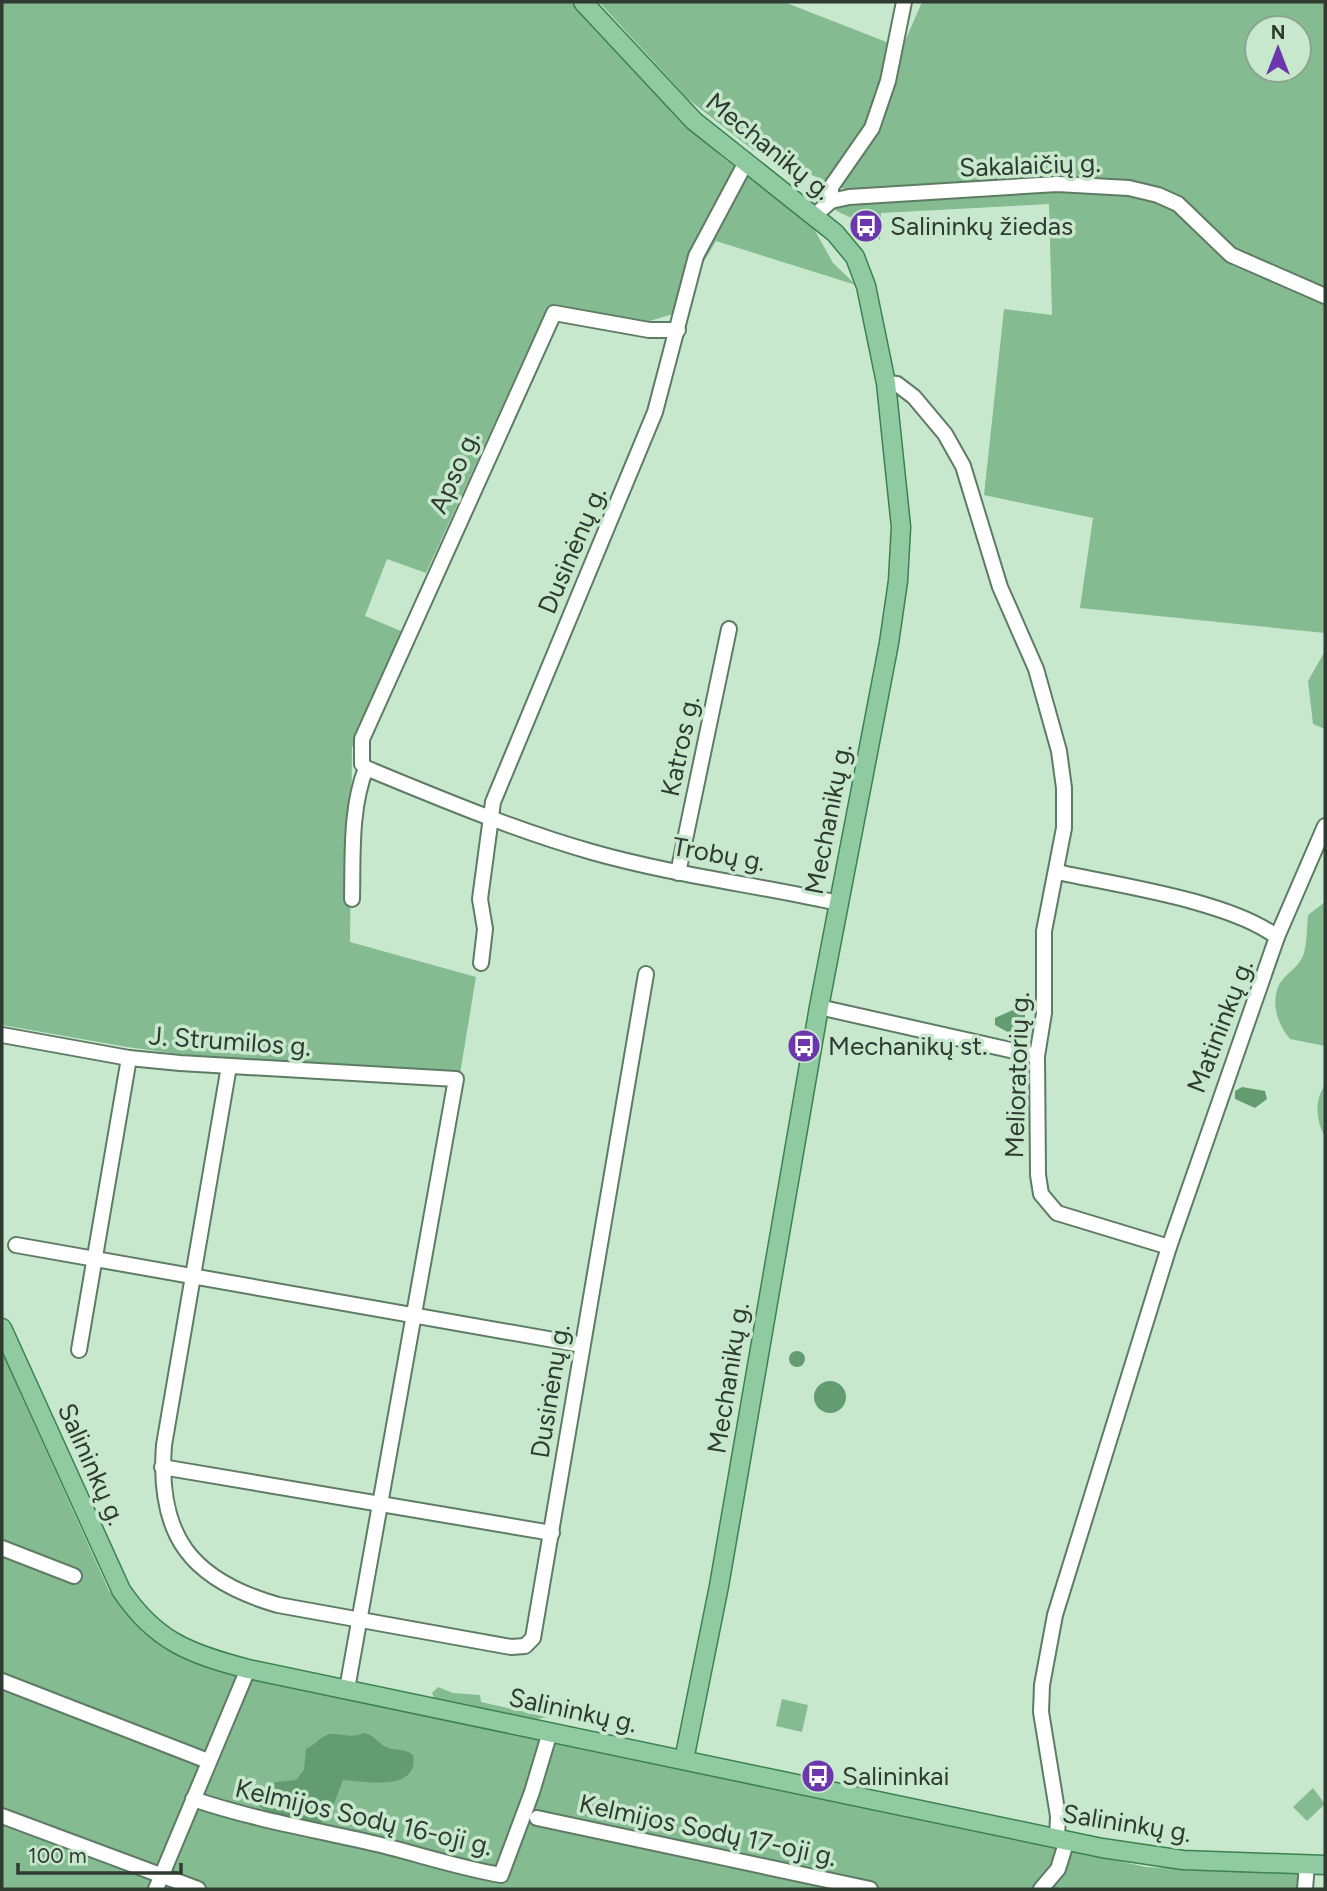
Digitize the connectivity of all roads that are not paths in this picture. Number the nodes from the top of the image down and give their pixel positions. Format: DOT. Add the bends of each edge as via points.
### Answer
graph roads {
  1 [pos="583,2"];
  2 [pos="904,2"];
  3 [pos="744,164"];
  4 [pos="831,201"];
  5 [pos="814,216"];
  6 [pos="1325,296"];
  7 [pos="678,330"];
  8 [pos="887,383"];
  9 [pos="729,629"];
  10 [pos="366,768"];
  11 [pos="491,819"];
  12 [pos="1325,826"];
  13 [pos="1057,872"];
  14 [pos="678,873"];
  15 [pos="352,899"];
  16 [pos="838,903"];
  17 [pos="1277,937"];
  18 [pos="481,963"];
  19 [pos="646,974"];
  20 [pos="819,1007"];
  21 [pos="2,1035"];
  22 [pos="1037,1056"];
  23 [pos="129,1058"];
  24 [pos="229,1066"];
  25 [pos="16,1245"];
  26 [pos="1169,1247"];
  27 [pos="95,1259"];
  28 [pos="193,1276"];
  29 [pos="414,1315"];
  30 [pos="2,1328"];
  31 [pos="582,1345"];
  32 [pos="79,1350"];
  33 [pos="162,1467"];
  34 [pos="380,1503"];
  35 [pos="552,1533"];
  36 [pos="2,1548"];
  37 [pos="74,1576"];
  38 [pos="359,1619"];
  39 [pos="248,1669"];
  40 [pos="2,1681"];
  41 [pos="347,1689"];
  42 [pos="550,1732"];
  43 [pos="684,1760"];
  44 [pos="208,1761"];
  45 [pos="193,1799"];
  46 [pos="2,1816"];
  47 [pos="537,1818"];
  48 [pos="1062,1839"];
  49 [pos="1307,1864"];
  50 [pos="1325,1864"];
  51 [pos="501,1875"];
  52 [pos="158,1883"];
  53 [pos="198,1889"];
  54 [pos="495,1889"];
  55 [pos="870,1889"];
  56 [pos="1041,1889"];
  57 [pos="1305,1889"];
  1 -- 3 [label="main road, Mechanikų g." via="665,93"];
  2 -- 4 [label="street" via="888,81 872,128 831,187"];
  3 -- 5 [label="main road, Mechanikų g."];
  3 -- 7 [label="street, Dusinėnų g." via="696,256"];
  4 -- 5 [label="street"];
  4 -- 6 [label="street, Sakalaičių g." via="1035,184 1129,188 1178,204 1231,255"];
  5 -- 8 [label="main road, Mechanikų g." via="849,249 862,270"];
  7 -- 10 [label="street, Apso g." via="649,330 554,313 362,738"];
  7 -- 11 [label="street, Dusinėnų g." via="655,412 493,802"];
  8 -- 13 [label="street, Melioratorių g." via="897,384 914,397 954,448 1000,587 1036,669 1065,788 1065,828"];
  8 -- 16 [label="main road, Mechanikų g." via="901,527 898,581"];
  9 -- 14 [label="street, Katros g."];
  10 -- 11 [label="street"];
  10 -- 15 [label="street, Apso g." via="355,825"];
  11 -- 14 [label="street, Trobų g." via="592,852"];
  11 -- 18 [label="street, Dusinėnų g." via="480,900 485,929"];
  12 -- 17 [label="street, Matininkų g."];
  13 -- 17 [label="street" via="1248,918"];
  13 -- 22 [label="street, Melioratorių g." via="1044,931 1044,1013"];
  14 -- 16 [label="street, Trobų g."];
  16 -- 20 [label="main road, Mechanikų g."];
  17 -- 26 [label="street, Matininkų g."];
  19 -- 31 [label="street, Dusinėnų g."];
  20 -- 22 [label="street"];
  20 -- 43 [label="main road, Mechanikų g." via="721,1576"];
  21 -- 23 [label="street, J. Strumilos g."];
  22 -- 26 [label="street, Melioratorių g." via="1041,1194 1057,1213"];
  23 -- 24 [label="street, J. Strumilos g."];
  23 -- 27 [label="street"];
  24 -- 28 [label="street, Dusinėnų g."];
  24 -- 29 [label="street, J. Strumilos g." via="456,1079"];
  25 -- 27 [label="street"];
  26 -- 48 [label="street" via="1075,1543 1042,1685 1041,1712"];
  27 -- 28 [label="street"];
  27 -- 32 [label="street"];
  28 -- 29 [label="street"];
  28 -- 33 [label="street, Dusinėnų g."];
  29 -- 31 [label="street"];
  29 -- 34 [label="street"];
  30 -- 39 [label="main road, Salininkų g." via="107,1563 131,1605 177,1646"];
  31 -- 35 [label="street, Dusinėnų g."];
  33 -- 34 [label="street"];
  33 -- 38 [label="street, Dusinėnų g." via="163,1497 175,1532 203,1569 225,1586 253,1598"];
  34 -- 35 [label="street"];
  34 -- 38 [label="street"];
  35 -- 38 [label="street, Dusinėnų g." via="533,1638 525,1646"];
  36 -- 37 [label="street"];
  38 -- 41 [label="street"];
  39 -- 41 [label="main road, Salininkų g."];
  39 -- 44 [label="street"];
  40 -- 44 [label="street"];
  41 -- 42 [label="main road, Salininkų g."];
  42 -- 43 [label="main road, Salininkų g."];
  42 -- 51 [label="street, Kelmijos Sodų 16-oji g."];
  43 -- 48 [label="main road, Salininkų g."];
  44 -- 45 [label="street"];
  45 -- 51 [label="street, Kelmijos Sodų 16-oji g." via="273,1824"];
  45 -- 52 [label="street"];
  46 -- 52 [label="street"];
  47 -- 55 [label="street, Kelmijos Sodų 17-oji g."];
  48 -- 49 [label="main road, Salininkų g." via="1183,1860"];
  48 -- 56 [label="street" via="1058,1869"];
  49 -- 50 [label="main road, Salininkų g."];
  49 -- 57 [label="street"];
  51 -- 54 [label="street"];
  52 -- 53 [label="street"];
}
